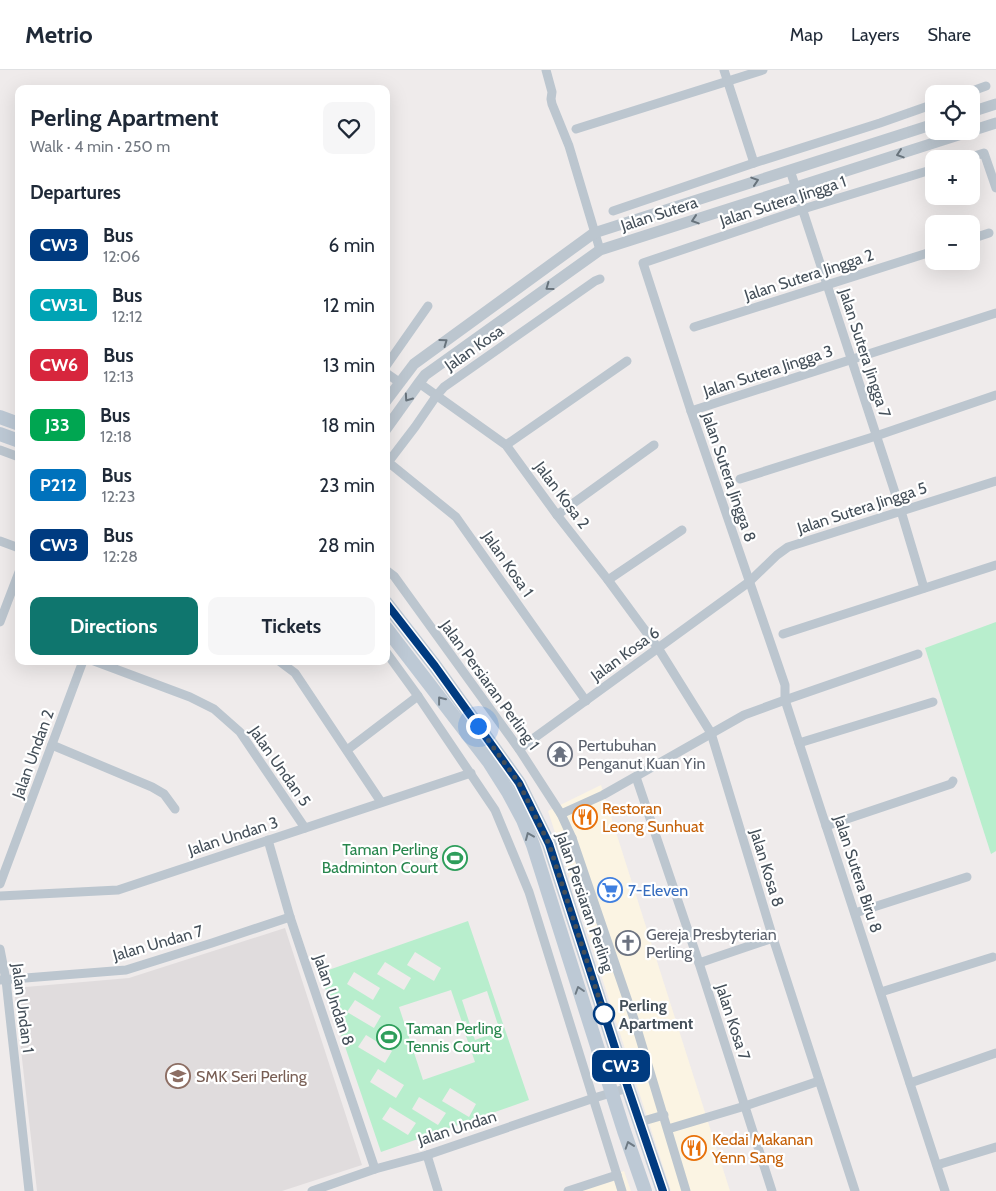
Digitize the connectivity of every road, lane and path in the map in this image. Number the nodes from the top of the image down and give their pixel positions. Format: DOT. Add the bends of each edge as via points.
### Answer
graph roads {
  1 [pos="546,70"];
  2 [pos="724,70"];
  3 [pos="763,70"];
  4 [pos="728,81"];
  5 [pos="986,86"];
  6 [pos="980,88"];
  7 [pos="996,104"];
  8 [pos="925,107"];
  9 [pos="980,109"];
  10 [pos="996,123"];
  11 [pos="925,127"];
  12 [pos="576,129"];
  13 [pos="980,154"];
  14 [pos="754,163"];
  15 [pos="790,170"];
  16 [pos="925,170"];
  17 [pos="996,188"];
  18 [pos="800,200"];
  19 [pos="613,211"];
  20 [pos="594,233"];
  21 [pos="990,233"];
  22 [pos="980,236"];
  23 [pos="600,250"];
  24 [pos="925,254"];
  25 [pos="643,264"];
  26 [pos="600,279"];
  27 [pos="827,285"];
  28 [pos="428,306"];
  29 [pos="996,313"];
  30 [pos="694,328"];
  31 [pos="390,360"];
  32 [pos="627,360"];
  33 [pos="852,360"];
  34 [pos="390,376"];
  35 [pos="399,382"];
  36 [pos="419,383"];
  37 [pos="390,394"];
  38 [pos="436,395"];
  39 [pos="996,396"];
  40 [pos="691,411"];
  41 [pos="0,417"];
  42 [pos="15,423"];
  43 [pos="390,423"];
  44 [pos="0,434"];
  45 [pos="876,436"];
  46 [pos="15,440"];
  47 [pos="506,444"];
  48 [pos="654,444"];
  49 [pos="0,450"];
  50 [pos="15,456"];
  51 [pos="390,459"];
  52 [pos="390,465"];
  53 [pos="740,479"];
  54 [pos="996,481"];
  55 [pos="901,511"];
  56 [pos="557,515"];
  57 [pos="682,530"];
  58 [pos="0,541"];
  59 [pos="15,547"];
  60 [pos="996,565"];
  61 [pos="390,573"];
  62 [pos="608,580"];
  63 [pos="749,582"];
  64 [pos="15,583"];
  65 [pos="924,588"];
  66 [pos="390,607"];
  67 [pos="0,622"];
  68 [pos="390,633"];
  69 [pos="783,634"];
  70 [pos="658,648"];
  71 [pos="918,654"];
  72 [pos="390,658"];
  73 [pos="82,665"];
  74 [pos="105,665"];
  75 [pos="284,665"];
  76 [pos="418,696"];
  77 [pos="785,700"];
  78 [pos="586,701"];
  79 [pos="933,702"];
  80 [pos="711,733"];
  81 [pos="799,743"];
  82 [pos="52,745"];
  83 [pos="519,749"];
  84 [pos="347,750"];
  85 [pos="471,773"];
  86 [pos="636,777"];
  87 [pos="953,781"];
  88 [pos="382,802"];
  89 [pos="175,809"];
  90 [pos="561,814"];
  91 [pos="826,826"];
  92 [pos="305,828"];
  93 [pos="572,838"];
  94 [pos="268,840"];
  95 [pos="549,844"];
  96 [pos="966,877"];
  97 [pos="0,884"];
  98 [pos="0,896"];
  99 [pos="855,913"];
  100 [pos="290,916"];
  101 [pos="773,938"];
  102 [pos="0,949"];
  103 [pos="993,958"];
  104 [pos="699,963"];
  105 [pos="3,980"];
  106 [pos="880,992"];
  107 [pos="996,1053"];
  108 [pos="819,1081"];
  109 [pos="910,1083"];
  110 [pos="628,1088"];
  111 [pos="612,1092"];
  112 [pos="594,1098"];
  113 [pos="745,1106"];
  114 [pos="664,1115"];
  115 [pos="640,1122"];
  116 [pos="668,1129"];
  117 [pos="996,1147"];
  118 [pos="427,1154"];
  119 [pos="937,1165"];
  120 [pos="375,1170"];
  121 [pos="617,1175"];
  122 [pos="29,1191"];
  123 [pos="312,1191"];
  124 [pos="438,1191"];
  125 [pos="568,1191"];
  126 [pos="622,1191"];
  127 [pos="645,1191"];
  128 [pos="663,1191"];
  129 [pos="686,1191"];
  130 [pos="772,1191"];
  131 [pos="855,1191"];
  132 [pos="945,1191"];
  1 -- 20 [label="street" via="552,104 569,146"];
  2 -- 4 [label="street"];
  3 -- 4 [label="street"];
  4 -- 12 [label="street"];
  4 -- 14 [label="street"];
  5 -- 6 [label="street"];
  7 -- 9 [label="street"];
  8 -- 14 [label="street"];
  10 -- 18 [label="street, Jalan Sutera, one-way"];
  11 -- 15 [label="street, Jalan Sutera"];
  13 -- 17 [label="street" via="984,153"];
  14 -- 19 [label="street"];
  15 -- 18 [label="street, Jalan Sutera Jingga 7"];
  20 -- 15 [label="street, Jalan Sutera, one-way"];
  16 -- 18 [label="street, Jalan Sutera Jingga 1"];
  18 -- 23 [label="street, Jalan Sutera, one-way"];
  18 -- 25 [label="street, Jalan Sutera Jingga 1"];
  18 -- 27 [label="street, Jalan Sutera Jingga 7"];
  20 -- 23 [label="street"];
  35 -- 20 [label="street, Jalan Sutera, one-way" via="414,364"];
  21 -- 22 [label="street"];
  23 -- 36 [label="street, Jalan Sutera, one-way"];
  24 -- 27 [label="street, Jalan Sutera Jingga 2"];
  25 -- 40 [label="street, Jalan Sutera Jingga 8"];
  26 -- 38 [label="street, Jalan Kosa"];
  27 -- 30 [label="street, Jalan Sutera Jingga 2"];
  27 -- 33 [label="street, Jalan Sutera Jingga 7"];
  28 -- 31 [label="street"];
  29 -- 33 [label="street, Jalan Sutera Jingga 3"];
  32 -- 47 [label="street"];
  33 -- 40 [label="street, Jalan Sutera Jingga 3"];
  33 -- 45 [label="street, Jalan Sutera Jingga 7"];
  34 -- 35 [label="street"];
  35 -- 37 [label="street, Jalan Sutera"];
  36 -- 38 [label="street, Jalan Kosa 2"];
  36 -- 43 [label="street, Jalan Sutera, one-way"];
  38 -- 47 [label="street, Jalan Kosa 2"];
  38 -- 51 [label="street, Jalan Kosa"];
  39 -- 45 [label="street"];
  40 -- 63 [label="street, Jalan Sutera Jingga 8"];
  41 -- 42 [label="main road"];
  44 -- 46 [label="main road"];
  45 -- 53 [label="street"];
  45 -- 55 [label="street, Jalan Sutera Jingga 7"];
  47 -- 56 [label="street, Jalan Kosa 2"];
  48 -- 56 [label="street"];
  49 -- 50 [label="street"];
  52 -- 78 [label="street, Jalan Kosa 1" via="456,517"];
  54 -- 55 [label="street, Jalan Sutera Jingga 5"];
  55 -- 63 [label="street, Jalan Sutera Jingga 5" via="788,547"];
  55 -- 65 [label="street, Jalan Sutera Jingga 7"];
  56 -- 62 [label="street, Jalan Kosa 2"];
  57 -- 62 [label="street"];
  58 -- 59 [label="street"];
  60 -- 65 [label="street"];
  61 -- 83 [label="street, Jalan Persiaran Perling 1"];
  62 -- 70 [label="street, Jalan Kosa 2"];
  63 -- 70 [label="street, Jalan Kosa 6"];
  63 -- 77 [label="street, Jalan Sutera Jingga 8" via="785,685"];
  64 -- 67 [label="street"];
  65 -- 69 [label="street"];
  66 -- 95 [label="main road, Jalan Persiaran Perling" via="519,783"];
  111 -- 68 [label="main road, Jalan Persiaran Perling, one-way" via="523,820 489,762"];
  70 -- 78 [label="street, Jalan Kosa 6"];
  70 -- 80 [label="street, Jalan Kosa 8"];
  71 -- 77 [label="street"];
  72 -- 76 [label="street"];
  73 -- 82 [label="street, Jalan Undan 2"];
  74 -- 92 [label="street, Jalan Undan 5" via="214,709 240,732"];
  75 -- 84 [label="street" via="295,673"];
  76 -- 84 [label="street"];
  76 -- 85 [label="street"];
  77 -- 80 [label="street" via="744,715"];
  77 -- 81 [label="street, Jalan Sutera Biru 8"];
  78 -- 83 [label="street, Jalan Kosa 6"];
  79 -- 81 [label="street"];
  80 -- 86 [label="street"];
  80 -- 101 [label="street, Jalan Kosa 8"];
  81 -- 91 [label="street, Jalan Sutera Biru 8"];
  82 -- 89 [label="street" via="152,786 164,794"];
  82 -- 97 [label="street, Jalan Undan 2"];
  83 -- 90 [label="street, Jalan Persiaran Perling 1"];
  84 -- 88 [label="street"];
  85 -- 88 [label="street, Jalan Undan 3"];
  85 -- 112 [label="street" via="495,810 529,892"];
  86 -- 90 [label="street"];
  86 -- 104 [label="street, Jalan Kosa 7"];
  87 -- 91 [label="street"];
  88 -- 92 [label="street, Jalan Undan 3"];
  90 -- 93 [label="street, Jalan Persiaran Perling 1"];
  91 -- 99 [label="street, Jalan Sutera Biru 8"];
  92 -- 94 [label="street, Jalan Undan 3"];
  93 -- 95 [label="street"];
  93 -- 114 [label="street, Jalan Persiaran Perling 1"];
  94 -- 98 [label="street, Jalan Undan 3" via="118,890"];
  94 -- 100 [label="street, Jalan Undan 8"];
  95 -- 110 [label="main road, Jalan Persiaran Perling"];
  96 -- 99 [label="street"];
  99 -- 106 [label="street, Jalan Sutera Biru 8"];
  100 -- 105 [label="street, Jalan Undan 7" via="126,970"];
  100 -- 120 [label="street, Jalan Undan 8"];
  101 -- 104 [label="street"];
  101 -- 108 [label="street, Jalan Kosa 8"];
  102 -- 105 [label="street, Jalan Undan 1"];
  103 -- 106 [label="street"];
  104 -- 113 [label="street, Jalan Kosa 7"];
  105 -- 122 [label="street, Jalan Undan 1"];
  106 -- 109 [label="street, Jalan Sutera Biru 8"];
  107 -- 109 [label="street"];
  108 -- 113 [label="street"];
  108 -- 131 [label="street, Jalan Kosa 8"];
  109 -- 119 [label="street, Jalan Sutera Biru 8"];
  110 -- 111 [label="street, Jalan Undan"];
  110 -- 115 [label="main road, Jalan Persiaran Perling"];
  111 -- 112 [label="street, Jalan Undan"];
  127 -- 111 [label="main road, Jalan Persiaran Perling, one-way"];
  112 -- 118 [label="street, Jalan Undan"];
  112 -- 121 [label="street"];
  113 -- 116 [label="street"];
  113 -- 130 [label="street, Jalan Kosa 7"];
  114 -- 115 [label="street"];
  114 -- 116 [label="street, Jalan Persiaran Perling 1"];
  115 -- 128 [label="main road, Jalan Persiaran Perling"];
  116 -- 129 [label="street, Jalan Persiaran Perling 1"];
  117 -- 119 [label="street"];
  118 -- 120 [label="street, Jalan Undan"];
  118 -- 124 [label="street"];
  119 -- 132 [label="street, Jalan Sutera Biru 8"];
  120 -- 123 [label="street, Jalan Undan"];
  121 -- 125 [label="street"];
  121 -- 126 [label="street"];
}
